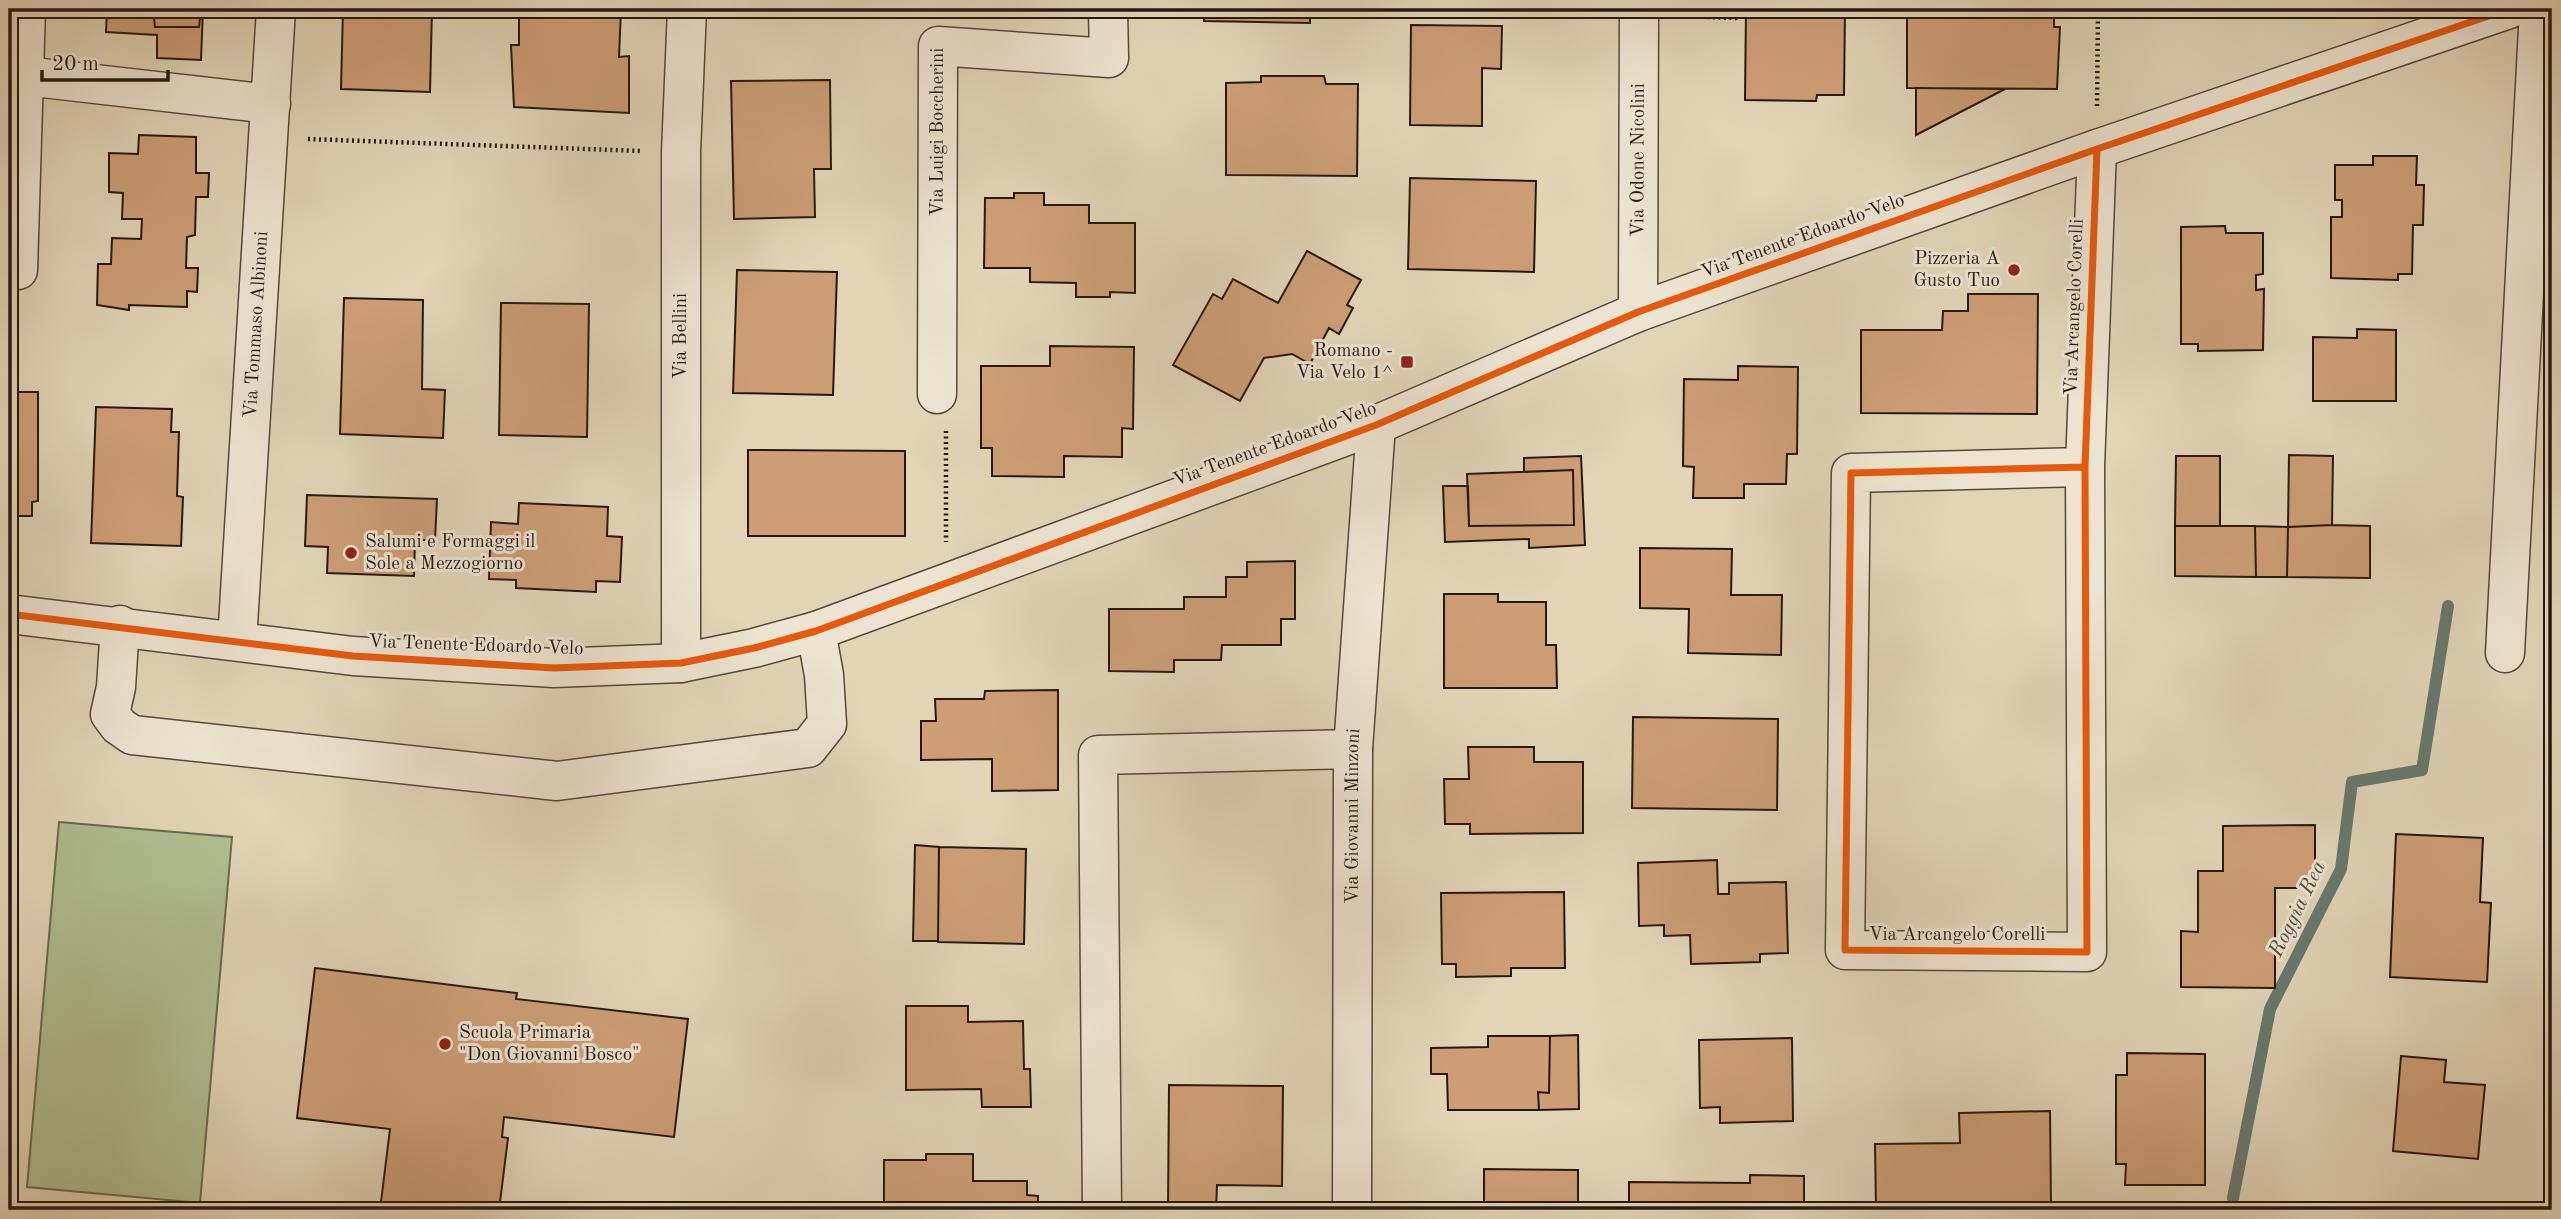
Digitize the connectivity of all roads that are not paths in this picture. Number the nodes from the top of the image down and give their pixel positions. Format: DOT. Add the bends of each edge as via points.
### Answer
graph roads {
  1 [pos="26,9"];
  2 [pos="276,9"];
  3 [pos="687,9"];
  4 [pos="1108,9"];
  5 [pos="2509,9"];
  6 [pos="2539,9"];
  7 [pos="1654,12"];
  8 [pos="25,76"];
  9 [pos="270,120"];
  10 [pos="2097,149"];
  11 [pos="9,270"];
  12 [pos="1638,312"];
  13 [pos="937,394"];
  14 [pos="1376,425"];
  15 [pos="2085,467"];
  16 [pos="9,614"];
  17 [pos="120,625"];
  18 [pos="816,631"];
  19 [pos="237,641"];
  20 [pos="2505,653"];
  21 [pos="681,663"];
  22 [pos="1353,749"];
  23 [pos="1102,1210"];
  24 [pos="1352,1210"];
  1 -- 8 [label="street"];
  2 -- 9 [label="street, Via Tommaso Albinoni"];
  3 -- 21 [label="street, Via Bellini" via="681,152"];
  4 -- 13 [label="street, Via Luigi Boccherini" via="1109,58 938,46"];
  5 -- 10 [label="street, Via Tenente Edoardo Velo"];
  6 -- 20 [label="street"];
  7 -- 12 [label="street, Via Odone Nicolini"];
  8 -- 9 [label="street"];
  8 -- 11 [label="street" via="18,270"];
  9 -- 19 [label="street, Via Tommaso Albinoni"];
  10 -- 12 [label="street, Via Tenente Edoardo Velo"];
  10 -- 15 [label="street, Via Arcangelo Corelli"];
  12 -- 14 [label="street, Via Tenente Edoardo Velo"];
  14 -- 18 [label="street, Via Tenente Edoardo Velo"];
  14 -- 22 [label="street, Via Giovanni Minzoni"];
  15 -- 15 [label="street, Via Arcangelo Corelli" via="1851,473 1845,950 2087,951"];
  16 -- 17 [label="street, Via Tenente Edoardo Velo"];
  17 -- 18 [label="street" via="110,714 132,735 557,781 808,748 827,724"];
  17 -- 19 [label="street, Via Tenente Edoardo Velo"];
  18 -- 21 [label="street, Via Tenente Edoardo Velo"];
  19 -- 21 [label="street, Via Tenente Edoardo Velo" via="353,656 554,668"];
  22 -- 23 [label="street" via="1098,755"];
  22 -- 24 [label="street, Via Giovanni Minzoni"];
}
